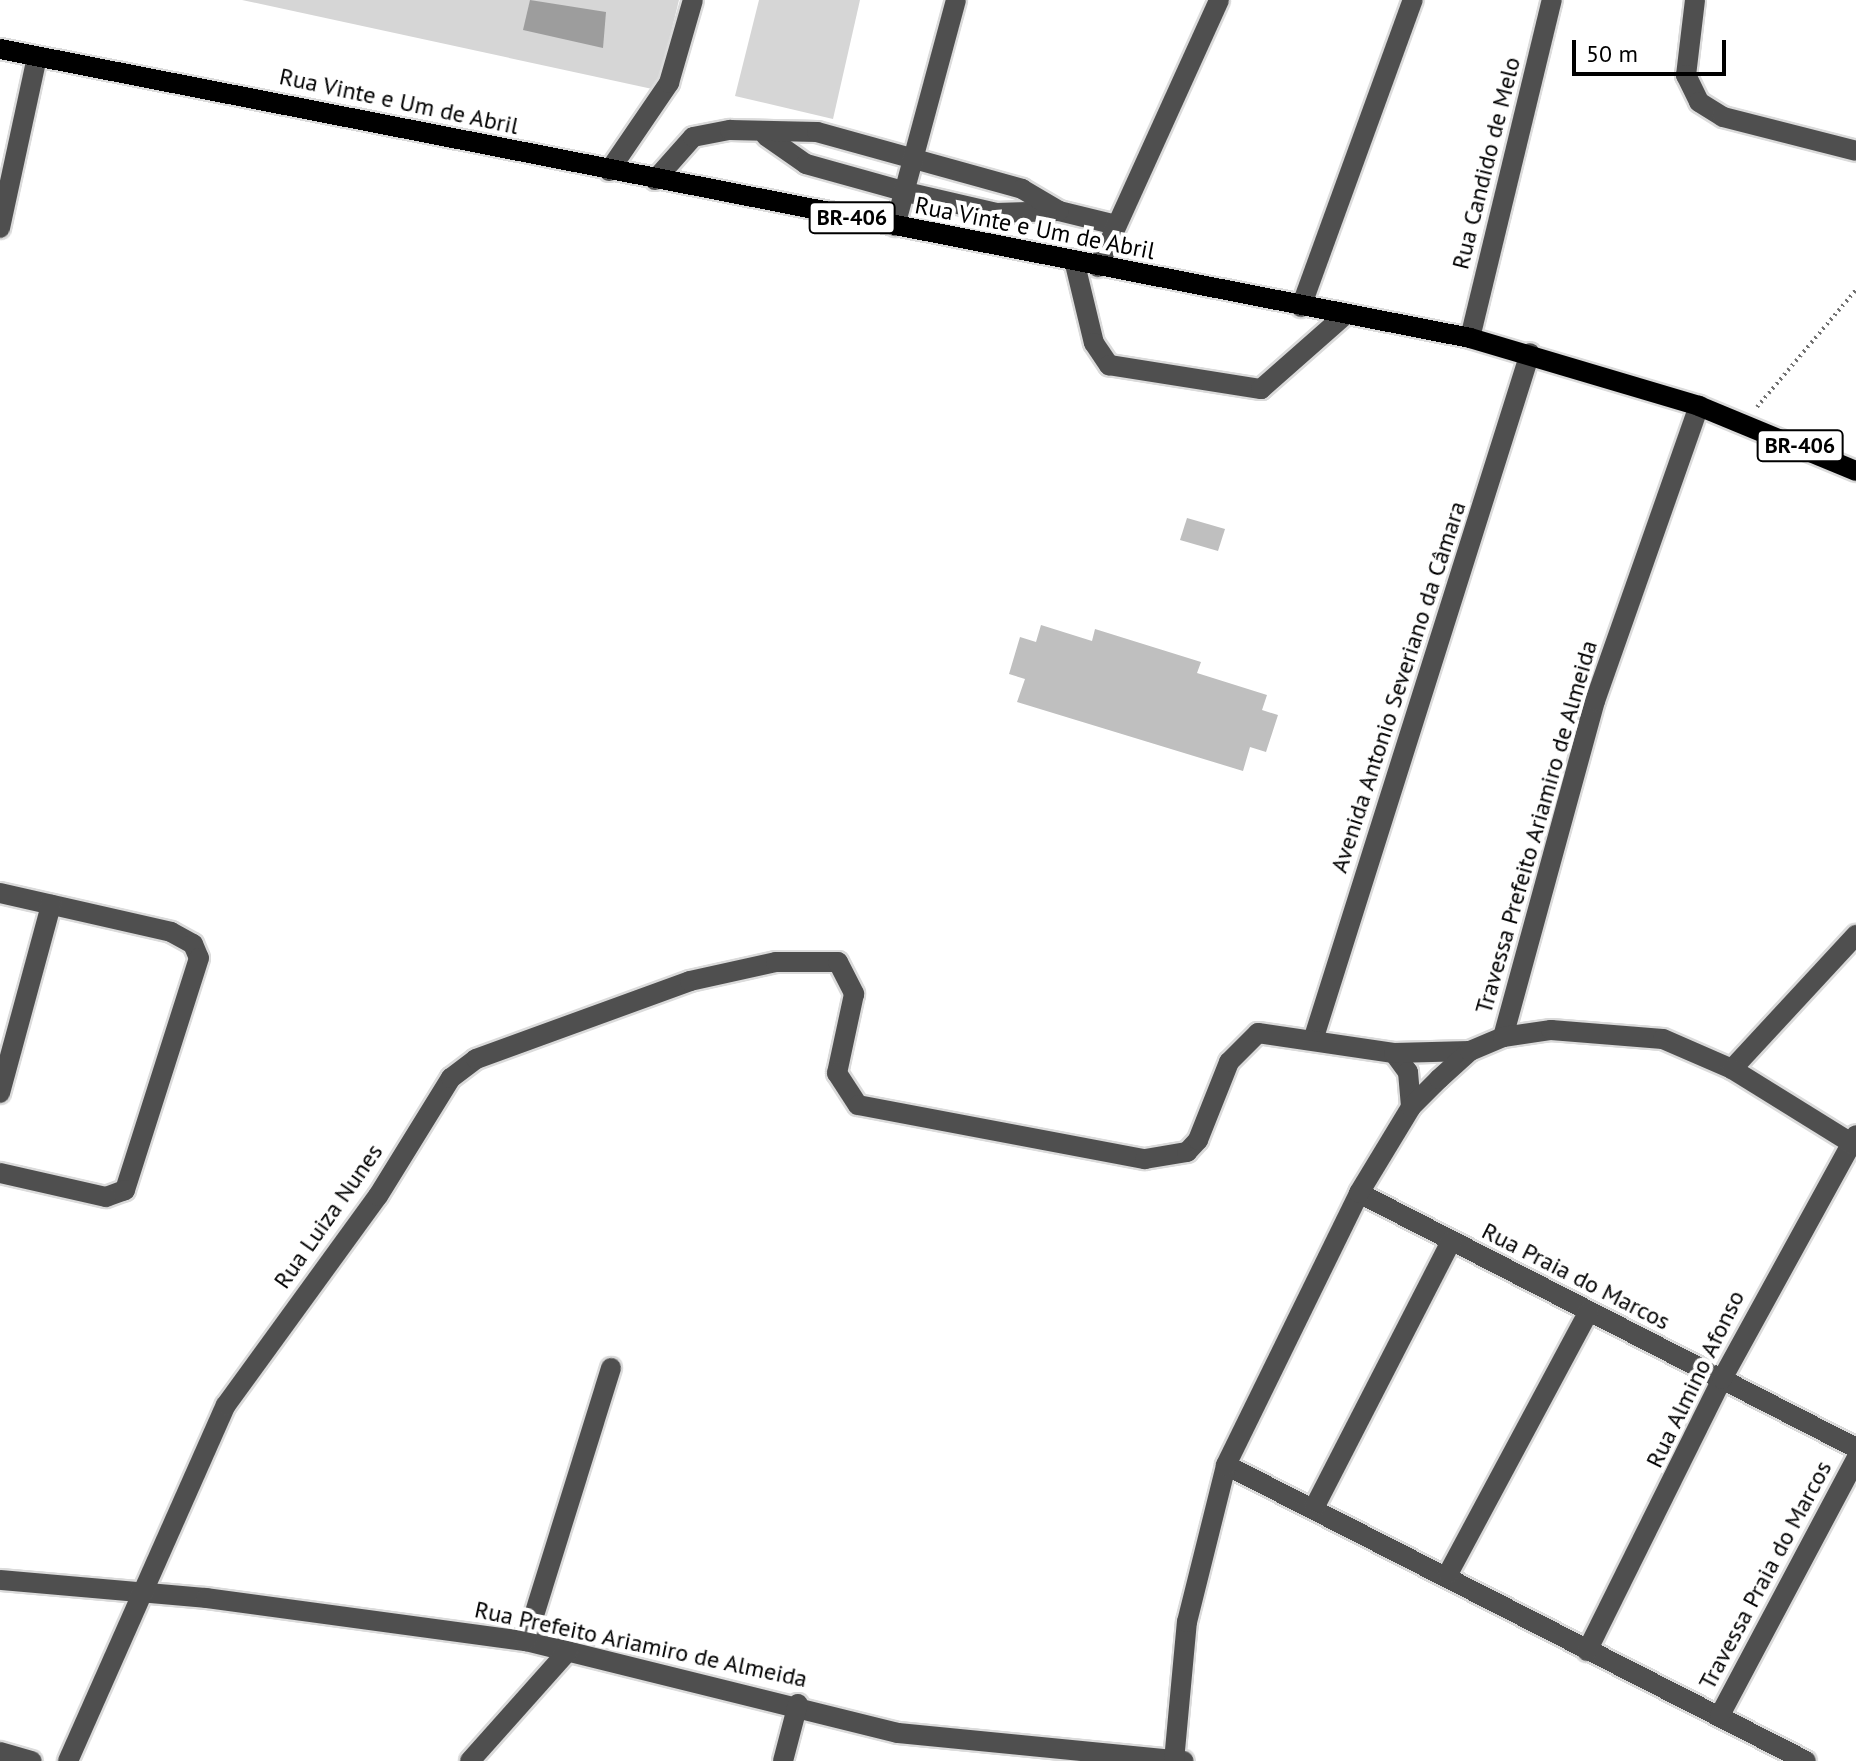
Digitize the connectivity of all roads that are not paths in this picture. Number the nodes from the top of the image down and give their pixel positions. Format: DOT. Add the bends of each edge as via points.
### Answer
graph roads {
  1 [pos="693,0"];
  2 [pos="956,0"];
  3 [pos="1219,0"];
  4 [pos="1413,0"];
  5 [pos="1552,0"];
  6 [pos="1695,0"];
  7 [pos="0,49"];
  8 [pos="37,57"];
  9 [pos="766,136"];
  10 [pos="1856,151"];
  11 [pos="915,157"];
  12 [pos="609,171"];
  13 [pos="655,180"];
  14 [pos="906,192"];
  15 [pos="1059,211"];
  16 [pos="1116,225"];
  17 [pos="895,226"];
  18 [pos="0,228"];
  19 [pos="1074,260"];
  20 [pos="1098,267"];
  21 [pos="1301,307"];
  22 [pos="1345,315"];
  23 [pos="1470,338"];
  24 [pos="1530,353"];
  25 [pos="1699,406"];
  26 [pos="1856,471"];
  27 [pos="0,893"];
  28 [pos="51,905"];
  29 [pos="1856,935"];
  30 [pos="1314,1037"];
  31 [pos="1503,1037"];
  32 [pos="1470,1051"];
  33 [pos="1394,1053"];
  34 [pos="1732,1069"];
  35 [pos="0,1093"];
  36 [pos="1411,1107"];
  37 [pos="1854,1140"];
  38 [pos="0,1173"];
  39 [pos="1359,1193"];
  40 [pos="1451,1241"];
  41 [pos="1589,1311"];
  42 [pos="611,1368"];
  43 [pos="1722,1379"];
  44 [pos="1856,1448"];
  45 [pos="1856,1459"];
  46 [pos="1226,1465"];
  47 [pos="1315,1506"];
  48 [pos="1448,1574"];
  49 [pos="0,1580"];
  50 [pos="139,1591"];
  51 [pos="526,1641"];
  52 [pos="568,1651"];
  53 [pos="1587,1651"];
  54 [pos="798,1704"];
  55 [pos="1720,1715"];
  56 [pos="0,1752"];
  57 [pos="1013,1752"];
  58 [pos="1177,1760"];
  59 [pos="32,1761"];
  60 [pos="68,1761"];
  61 [pos="470,1761"];
  62 [pos="783,1761"];
  63 [pos="1806,1761"];
  1 -- 12 [label="street" via="669,83"];
  2 -- 11 [label="street"];
  3 -- 16 [label="street"];
  4 -- 21 [label="street"];
  5 -- 23 [label="street, Rua Candido de Melo"];
  6 -- 10 [label="street" via="1686,75 1699,102 1723,117"];
  7 -- 8 [label="main road, Rua Vinte e Um de Abril / BR-406"];
  8 -- 12 [label="main road, Rua Vinte e Um de Abril / BR-406"];
  8 -- 18 [label="street"];
  9 -- 11 [label="street" via="817,132"];
  9 -- 13 [label="street" via="730,130 693,137"];
  9 -- 14 [label="street" via="806,164"];
  11 -- 14 [label="street"];
  11 -- 15 [label="street" via="1022,189"];
  12 -- 13 [label="main road, Rua Vinte e Um de Abril / BR-406"];
  13 -- 17 [label="main road, Rua Vinte e Um de Abril / BR-406"];
  14 -- 15 [label="street" via="996,213"];
  14 -- 17 [label="street"];
  15 -- 16 [label="street"];
  16 -- 20 [label="street"];
  17 -- 19 [label="main road, Rua Vinte e Um de Abril / BR-406"];
  19 -- 20 [label="main road, Rua Vinte e Um de Abril / BR-406"];
  19 -- 22 [label="street" via="1099,355 1124,368 1261,389"];
  20 -- 21 [label="main road, Rua Vinte e Um de Abril / BR-406"];
  21 -- 22 [label="main road, Rua Vinte e Um de Abril / BR-406"];
  22 -- 23 [label="main road, Rua Vinte e Um de Abril / BR-406"];
  23 -- 24 [label="main road, Rua Vinte e Um de Abril / BR-406"];
  24 -- 25 [label="main road, Rua Vinte e Um de Abril / BR-406"];
  24 -- 30 [label="street, Avenida Antonio Severiano da Câmara"];
  25 -- 26 [label="main road, Rua Vinte e Um de Abril / BR-406"];
  25 -- 31 [label="street, Travessa Prefeito Ariamiro de Almeida" via="1595,701"];
  27 -- 28 [label="street"];
  28 -- 35 [label="street"];
  28 -- 38 [label="street" via="171,932 197,951 198,971 133,1178 118,1195"];
  29 -- 34 [label="street"];
  30 -- 33 [label="street"];
  30 -- 50 [label="street, Rua Luiza Nunes" via="1284,1031 1245,1039 1198,1140 1187,1152 1145,1159 858,1105 837,1073 854,994 847,969 828,961 776,962 690,981 455,1072 378,1196 226,1405"];
  31 -- 32 [label="street, Travessa Prefeito Ariamiro de Almeida"];
  31 -- 34 [label="street, Travessa Prefeito Ariamiro de Almeida" via="1605,1031 1663,1039"];
  32 -- 33 [label="street"];
  32 -- 36 [label="street, Travessa Prefeito Ariamiro de Almeida"];
  33 -- 36 [label="street" via="1408,1072"];
  34 -- 37 [label="street, Travessa Prefeito Ariamiro de Almeida"];
  36 -- 39 [label="street, Travessa Prefeito Ariamiro de Almeida"];
  37 -- 43 [label="street, Rua Almino Afonso"];
  39 -- 40 [label="street, Rua Praia do Marcos"];
  39 -- 46 [label="street, Travessa Prefeito Ariamiro de Almeida"];
  40 -- 41 [label="street, Rua Praia do Marcos"];
  40 -- 47 [label="street"];
  41 -- 43 [label="street, Rua Praia do Marcos"];
  41 -- 48 [label="street"];
  42 -- 51 [label="street"];
  43 -- 44 [label="street, Rua Praia do Marcos"];
  43 -- 53 [label="street, Rua Almino Afonso"];
  45 -- 55 [label="street, Travessa Praia do Marcos"];
  46 -- 47 [label="street"];
  46 -- 58 [label="street" via="1187,1622"];
  47 -- 48 [label="street"];
  48 -- 53 [label="street"];
  49 -- 50 [label="street, Rua Prefeito Ariamiro de Almeida"];
  50 -- 51 [label="street, Rua Prefeito Ariamiro de Almeida"];
  50 -- 60 [label="street, Rua Luiza Nunes"];
  51 -- 52 [label="street, Rua Prefeito Ariamiro de Almeida"];
  52 -- 54 [label="street, Rua Prefeito Ariamiro de Almeida"];
  52 -- 61 [label="street"];
  53 -- 55 [label="street"];
  54 -- 57 [label="street, Rua Prefeito Ariamiro de Almeida" via="898,1733"];
  54 -- 62 [label="street"];
  55 -- 63 [label="street"];
  56 -- 59 [label="street"];
  57 -- 58 [label="street, Rua Prefeito Ariamiro de Almeida"];
}
